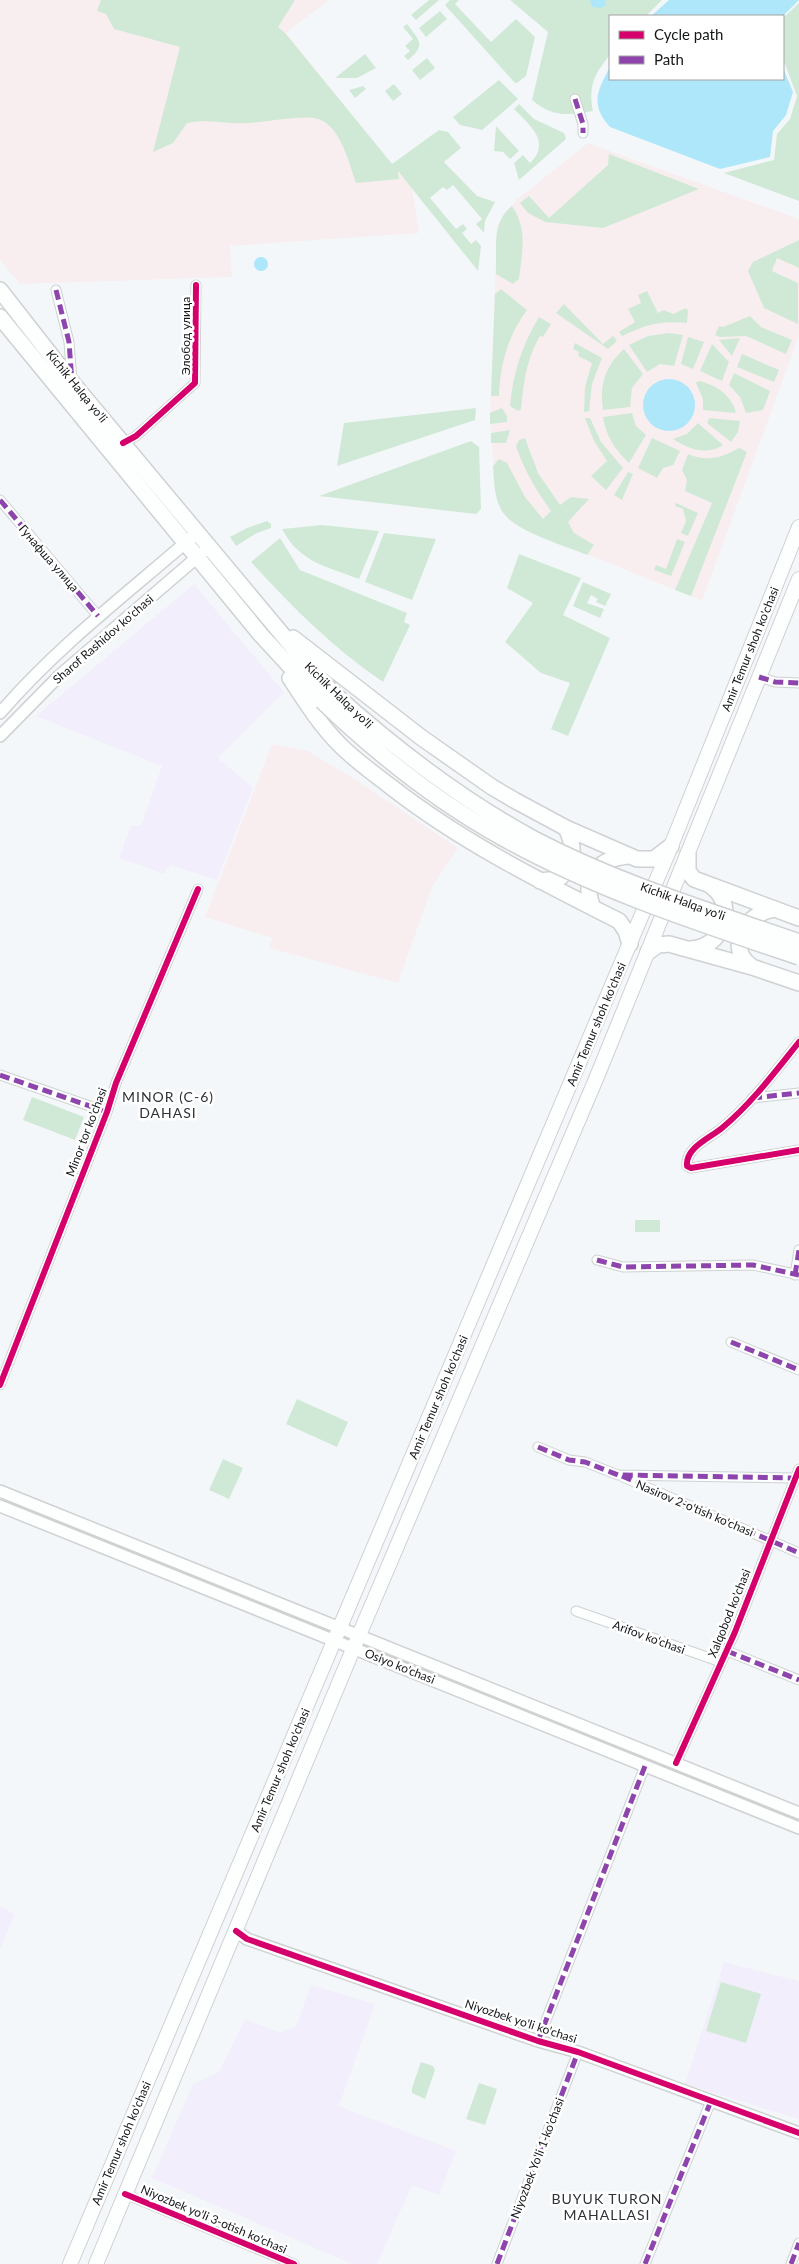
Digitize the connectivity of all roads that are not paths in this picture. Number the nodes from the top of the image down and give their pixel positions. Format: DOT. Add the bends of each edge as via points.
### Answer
graph roads {
  1 [pos="574,99"];
  2 [pos="584,134"];
  3 [pos="196,285"];
  4 [pos="0,290"];
  5 [pos="56,290"];
  6 [pos="0,317"];
  7 [pos="72,382"];
  8 [pos="123,443"];
  9 [pos="0,500"];
  10 [pos="198,532"];
  11 [pos="798,533"];
  12 [pos="185,543"];
  13 [pos="209,546"];
  14 [pos="197,557"];
  15 [pos="799,579"];
  16 [pos="98,616"];
  17 [pos="271,621"];
  18 [pos="261,635"];
  19 [pos="759,677"];
  20 [pos="799,683"];
  21 [pos="327,696"];
  22 [pos="0,713"];
  23 [pos="0,736"];
  24 [pos="566,828"];
  25 [pos="670,846"];
  26 [pos="688,854"];
  27 [pos="628,856"];
  28 [pos="538,880"];
  29 [pos="711,886"];
  30 [pos="198,889"];
  31 [pos="593,908"];
  32 [pos="774,909"];
  33 [pos="799,918"];
  34 [pos="799,942"];
  35 [pos="630,944"];
  36 [pos="689,949"];
  37 [pos="648,952"];
  38 [pos="799,957"];
  39 [pos="752,967"];
  40 [pos="799,983"];
  41 [pos="799,1042"];
  42 [pos="0,1075"];
  43 [pos="799,1093"];
  44 [pos="752,1098"];
  45 [pos="107,1112"];
  46 [pos="553,1127"];
  47 [pos="572,1134"];
  48 [pos="799,1150"];
  49 [pos="799,1250"];
  50 [pos="597,1260"];
  51 [pos="797,1275"];
  52 [pos="730,1342"];
  53 [pos="799,1370"];
  54 [pos="0,1385"];
  55 [pos="538,1447"];
  56 [pos="412,1459"];
  57 [pos="432,1465"];
  58 [pos="799,1468"];
  59 [pos="618,1475"];
  60 [pos="795,1478"];
  61 [pos="0,1491"];
  62 [pos="0,1506"];
  63 [pos="771,1541"];
  64 [pos="799,1553"];
  65 [pos="576,1611"];
  66 [pos="338,1634"];
  67 [pos="357,1641"];
  68 [pos="726,1651"];
  69 [pos="721,1662"];
  70 [pos="799,1680"];
  71 [pos="676,1763"];
  72 [pos="645,1766"];
  73 [pos="799,1813"];
  74 [pos="799,1828"];
  75 [pos="216,1920"];
  76 [pos="236,1931"];
  77 [pos="538,2042"];
  78 [pos="578,2052"];
  79 [pos="153,2069"];
  80 [pos="174,2078"];
  81 [pos="711,2101"];
  82 [pos="799,2133"];
  83 [pos="125,2194"];
  84 [pos="799,2243"];
  85 [pos="70,2264"];
  86 [pos="96,2264"];
  87 [pos="294,2264"];
  88 [pos="497,2264"];
  89 [pos="645,2264"];
  90 [pos="791,2264"];
  1 -- 2 [label="street"];
  3 -- 8 [label="street, Элобод улица" via="195,383 136,436"];
  4 -- 7 [label="highway, Kichik Halqa yo'li"];
  5 -- 7 [label="street" via="70,349"];
  6 -- 12 [label="highway, Kichik Halqa yo'li"];
  7 -- 8 [label="highway, Kichik Halqa yo'li"];
  8 -- 10 [label="highway, Kichik Halqa yo'li"];
  9 -- 16 [label="street, Гунафша улица"];
  10 -- 12 [label="main road, Sharof Rashidov ko'chasi"];
  10 -- 13 [label="highway, Kichik Halqa yo'li"];
  11 -- 25 [label="main road, Amir Temur shoh ko'chasi"];
  12 -- 14 [label="highway, Kichik Halqa yo'li"];
  12 -- 16 [label="main road, Sharof Rashidov ko'chasi"];
  13 -- 14 [label="main road, Sharof Rashidov ko'chasi"];
  13 -- 17 [label="highway, Kichik Halqa yo'li"];
  14 -- 18 [label="highway, Kichik Halqa yo'li"];
  14 -- 23 [label="main road, Sharof Rashidov ko'chasi" via="59,676"];
  15 -- 19 [label="main road, Amir Temur shoh ko'chasi"];
  16 -- 22 [label="main road, Sharof Rashidov ko'chasi" via="45,664"];
  17 -- 21 [label="highway, Kichik Halqa yo'li"];
  17 -- 24 [label="highway" via="422,738 492,787"];
  18 -- 21 [label="highway, Kichik Halqa yo'li"];
  18 -- 28 [label="highway" via="309,707 341,746 432,817"];
  19 -- 20 [label="street"];
  19 -- 26 [label="main road, Amir Temur shoh ko'chasi"];
  21 -- 34 [label="highway, Kichik Halqa yo'li, bridge" via="484,810 535,839 642,886"];
  21 -- 38 [label="highway, Kichik Halqa yo'li, bridge" via="387,760 503,838 644,903"];
  24 -- 27 [label="highway"];
  24 -- 28 [label="highway" via="573,846 570,866 558,879 549,882"];
  25 -- 27 [label="highway" via="654,859"];
  25 -- 35 [label="main road, Amir Temur shoh ko'chasi"];
  26 -- 29 [label="highway" via="689,874"];
  26 -- 37 [label="main road, Amir Temur shoh ko'chasi"];
  27 -- 31 [label="highway" via="608,861 593,873 588,891"];
  28 -- 31 [label="highway"];
  29 -- 32 [label="highway"];
  29 -- 36 [label="highway" via="724,903 723,925 712,943 703,948"];
  30 -- 45 [label="street, Minor tor ko'chasi"];
  31 -- 35 [label="highway" via="623,926"];
  32 -- 33 [label="highway"];
  32 -- 39 [label="highway" via="756,914 742,931 739,952"];
  35 -- 46 [label="main road, Amir Temur shoh ko'chasi"];
  36 -- 37 [label="highway" via="663,944"];
  36 -- 39 [label="highway"];
  37 -- 47 [label="main road, Amir Temur shoh ko'chasi"];
  39 -- 40 [label="highway"];
  41 -- 44 [label="street"];
  42 -- 45 [label="street"];
  43 -- 44 [label="street"];
  44 -- 48 [label="street" via="723,1128 692,1150 687,1166 691,1168"];
  45 -- 54 [label="street, Minor tor ko'chasi"];
  46 -- 47 [label="main road"];
  46 -- 56 [label="main road, Amir Temur shoh ko'chasi"];
  47 -- 57 [label="main road, Amir Temur shoh ko'chasi"];
  49 -- 51 [label="street"];
  50 -- 51 [label="street" via="623,1267 753,1265"];
  52 -- 53 [label="street"];
  55 -- 59 [label="street"];
  56 -- 57 [label="main road" via="420,1466"];
  56 -- 66 [label="main road, Amir Temur shoh ko'chasi"];
  57 -- 67 [label="main road, Amir Temur shoh ko'chasi"];
  58 -- 60 [label="street, Xalqobod ko'chasi"];
  59 -- 60 [label="street"];
  59 -- 63 [label="street, Nasirov 2-o'tish ko'chasi"];
  60 -- 63 [label="street, Xalqobod ko'chasi"];
  61 -- 66 [label="main road, Osiyo ko'chasi"];
  62 -- 66 [label="main road, Osiyo ko'chasi"];
  63 -- 64 [label="street, Nasirov 2-o'tish ko'chasi"];
  63 -- 68 [label="street, Xalqobod ko'chasi"];
  65 -- 69 [label="street, Arifov ko‘chasi"];
  66 -- 67 [label="main road, Osiyo ko'chasi"];
  66 -- 75 [label="main road, Amir Temur shoh ko'chasi"];
  67 -- 71 [label="main road, Osiyo ko'chasi"];
  67 -- 72 [label="main road, Osiyo ko'chasi"];
  67 -- 76 [label="main road, Amir Temur shoh ko'chasi"];
  68 -- 69 [label="street, Xalqobod ko'chasi"];
  68 -- 70 [label="street"];
  69 -- 71 [label="street, Xalqobod ko'chasi"];
  71 -- 73 [label="main road, Osiyo ko'chasi"];
  72 -- 74 [label="main road, Osiyo ko'chasi"];
  72 -- 77 [label="street"];
  75 -- 76 [label="main road, Niyozbek yo'li ko'chasi"];
  75 -- 79 [label="main road, Amir Temur shoh ko'chasi"];
  76 -- 77 [label="main road, Niyozbek yo'li ko'chasi" via="247,1939"];
  76 -- 80 [label="main road, Amir Temur shoh ko'chasi"];
  77 -- 78 [label="main road, Niyozbek yo'li ko'chasi"];
  78 -- 81 [label="main road, Niyozbek yo'li ko'chasi"];
  78 -- 88 [label="street, Niyozbek Yo'li 1-ko'chasi"];
  79 -- 80 [label="main road" via="164,2070"];
  79 -- 85 [label="main road, Amir Temur shoh ko'chasi"];
  80 -- 83 [label="main road, Amir Temur shoh ko'chasi"];
  81 -- 82 [label="main road, Niyozbek yo'li ko'chasi"];
  81 -- 89 [label="street"];
  83 -- 86 [label="main road, Amir Temur shoh ko'chasi"];
  83 -- 87 [label="street, Niyozbek yo'li 3-otish ko'chasi"];
  84 -- 90 [label="street"];
}
